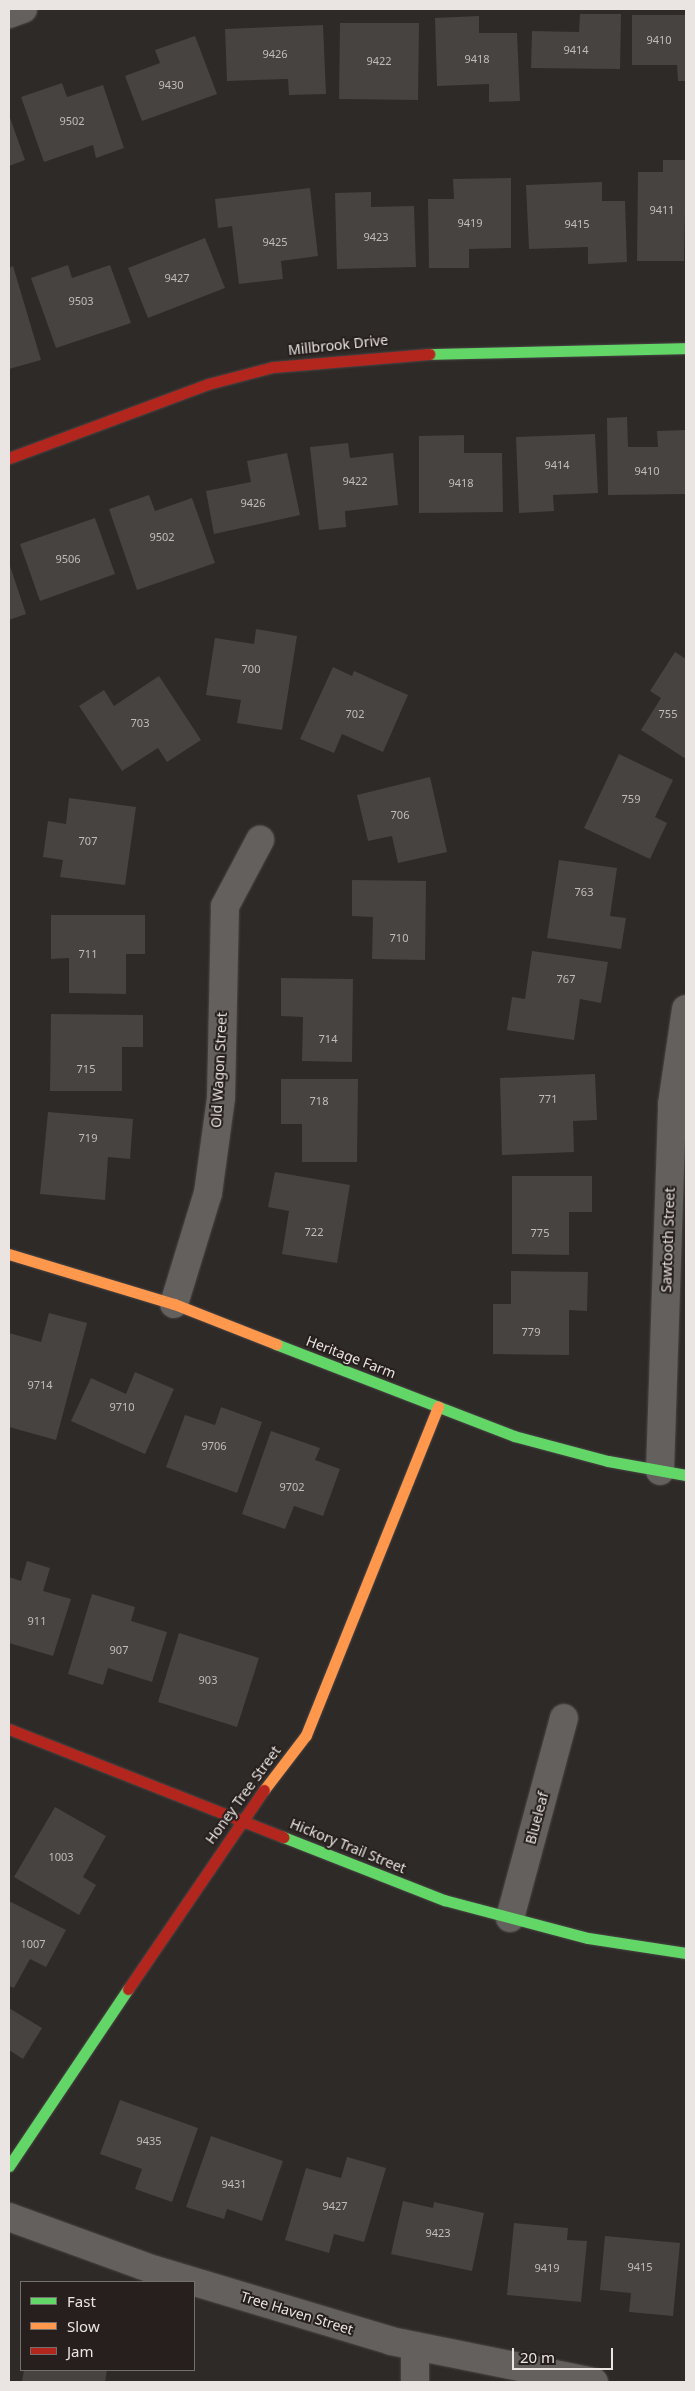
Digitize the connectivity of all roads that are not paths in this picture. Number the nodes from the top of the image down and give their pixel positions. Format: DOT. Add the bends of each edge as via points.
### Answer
graph roads {
  1 [pos="24,9"];
  2 [pos="9,14"];
  3 [pos="686,348"];
  4 [pos="9,458"];
  5 [pos="260,840"];
  6 [pos="686,1009"];
  7 [pos="9,1254"];
  8 [pos="174,1304"];
  9 [pos="438,1407"];
  10 [pos="673,1473"];
  11 [pos="564,1718"];
  12 [pos="9,1729"];
  13 [pos="243,1818"];
  14 [pos="510,1918"];
  15 [pos="686,1953"];
  16 [pos="9,2166"];
  17 [pos="9,2217"];
  18 [pos="193,2281"];
  19 [pos="195,2282"];
  20 [pos="415,2346"];
  21 [pos="415,2382"];
  22 [pos="594,2382"];
  1 -- 2 [label="street"];
  3 -- 4 [label="street, Millbrook Drive" via="408,354 273,367 208,384"];
  5 -- 8 [label="street, Old Wagon Street" via="225,906 221,1098 208,1193"];
  6 -- 10 [label="street, Sawtooth Street" via="672,1104"];
  7 -- 8 [label="street, Heritage Farm"];
  8 -- 9 [label="street, Heritage Farm"];
  9 -- 10 [label="street, Heritage Farm" via="514,1436"];
  9 -- 13 [label="street, Honey Tree Street" via="306,1735"];
  11 -- 14 [label="street, Blueleaf"];
  12 -- 13 [label="street, Hickory Trail Street"];
  13 -- 14 [label="street, Hickory Trail Street" via="385,1879"];
  13 -- 16 [label="street, Honey Tree Street"];
  14 -- 15 [label="street, Hickory Trail Street" via="588,1938"];
  17 -- 18 [label="street, Tree Haven Street"];
  19 -- 20 [label="street, Tree Haven Street"];
  20 -- 21 [label="street"];
  20 -- 22 [label="street, Tree Haven Street"];
}
